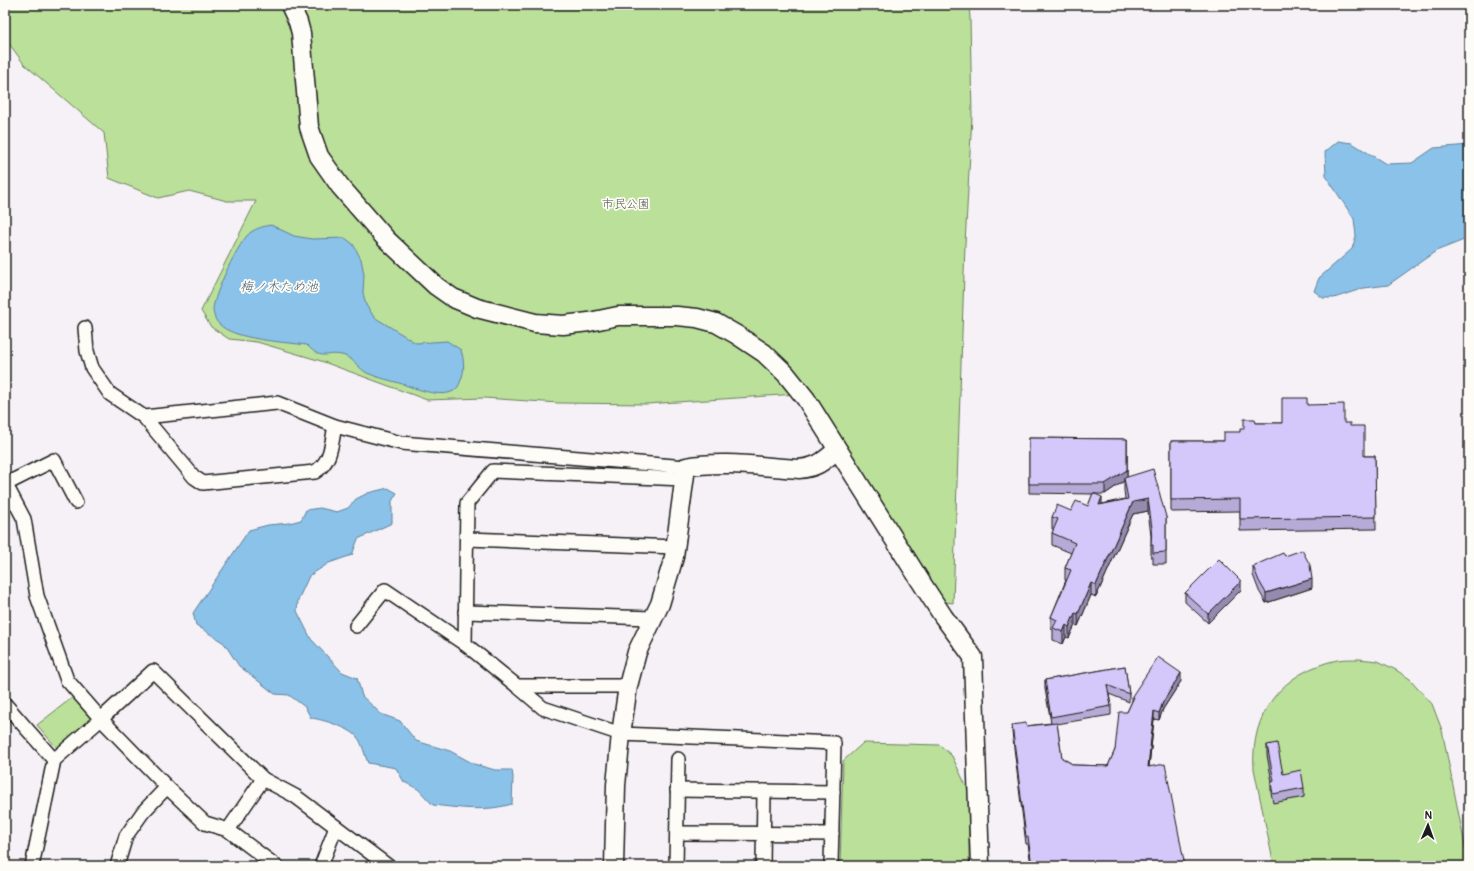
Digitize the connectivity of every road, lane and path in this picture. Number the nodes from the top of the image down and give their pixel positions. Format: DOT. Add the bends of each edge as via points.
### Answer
graph roads {
  1 [pos="290,5"];
  2 [pos="85,328"];
  3 [pos="144,417"];
  4 [pos="335,426"];
  5 [pos="837,450"];
  6 [pos="685,473"];
  7 [pos="5,483"];
  8 [pos="76,502"];
  9 [pos="466,539"];
  10 [pos="676,547"];
  11 [pos="465,612"];
  12 [pos="653,618"];
  13 [pos="356,626"];
  14 [pos="465,644"];
  15 [pos="517,686"];
  16 [pos="628,686"];
  17 [pos="5,704"];
  18 [pos="101,719"];
  19 [pos="621,734"];
  20 [pos="678,758"];
  21 [pos="54,760"];
  22 [pos="263,779"];
  23 [pos="167,787"];
  24 [pos="677,790"];
  25 [pos="764,791"];
  26 [pos="833,792"];
  27 [pos="336,827"];
  28 [pos="228,830"];
  29 [pos="677,833"];
  30 [pos="764,834"];
  31 [pos="832,834"];
  32 [pos="32,866"];
  33 [pos="116,866"];
  34 [pos="276,866"];
  35 [pos="321,866"];
  36 [pos="388,866"];
  37 [pos="614,866"];
  38 [pos="676,866"];
  39 [pos="763,866"];
  40 [pos="831,866"];
  41 [pos="980,866"];
  1 -- 5 [label="street" via="301,33 309,127 319,156 340,186 386,239 436,286 453,298 477,308 535,323 563,325 618,316 677,316 697,318 716,324 764,353 786,374 806,399"];
  2 -- 3 [label="street" via="92,368 110,394"];
  3 -- 4 [label="street" via="277,403"];
  3 -- 4 [label="street" via="194,477 203,483 315,472 328,459"];
  4 -- 6 [label="street" via="401,443"];
  5 -- 6 [label="street" via="819,464 809,468 700,464"];
  5 -- 41 [label="street" via="939,609 973,657"];
  6 -- 9 [label="street" via="493,471 467,503"];
  6 -- 10 [label="street"];
  7 -- 8 [label="street" via="54,460"];
  7 -- 18 [label="street" via="24,519 37,596 67,680"];
  9 -- 10 [label="street"];
  9 -- 11 [label="street"];
  10 -- 12 [label="street" via="660,604"];
  11 -- 12 [label="street"];
  11 -- 14 [label="street"];
  12 -- 16 [label="street" via="636,652"];
  13 -- 14 [label="street" via="385,590"];
  14 -- 15 [label="street"];
  15 -- 16 [label="street"];
  15 -- 19 [label="street" via="543,708"];
  16 -- 19 [label="street"];
  17 -- 21 [label="street"];
  18 -- 21 [label="street"];
  18 -- 22 [label="street" via="153,672"];
  18 -- 23 [label="street"];
  19 -- 26 [label="street" via="834,744"];
  19 -- 37 [label="street" via="616,784"];
  20 -- 24 [label="street"];
  21 -- 32 [label="street"];
  22 -- 27 [label="street" via="295,796"];
  22 -- 28 [label="street"];
  23 -- 28 [label="street" via="205,824"];
  23 -- 33 [label="street" via="143,812 126,836"];
  24 -- 25 [label="street"];
  24 -- 29 [label="street"];
  25 -- 26 [label="street"];
  25 -- 30 [label="street"];
  26 -- 31 [label="street"];
  27 -- 35 [label="street"];
  27 -- 36 [label="street"];
  28 -- 34 [label="street"];
  29 -- 30 [label="street"];
  29 -- 38 [label="street"];
  30 -- 31 [label="street"];
  30 -- 39 [label="street"];
  31 -- 40 [label="street"];
}
